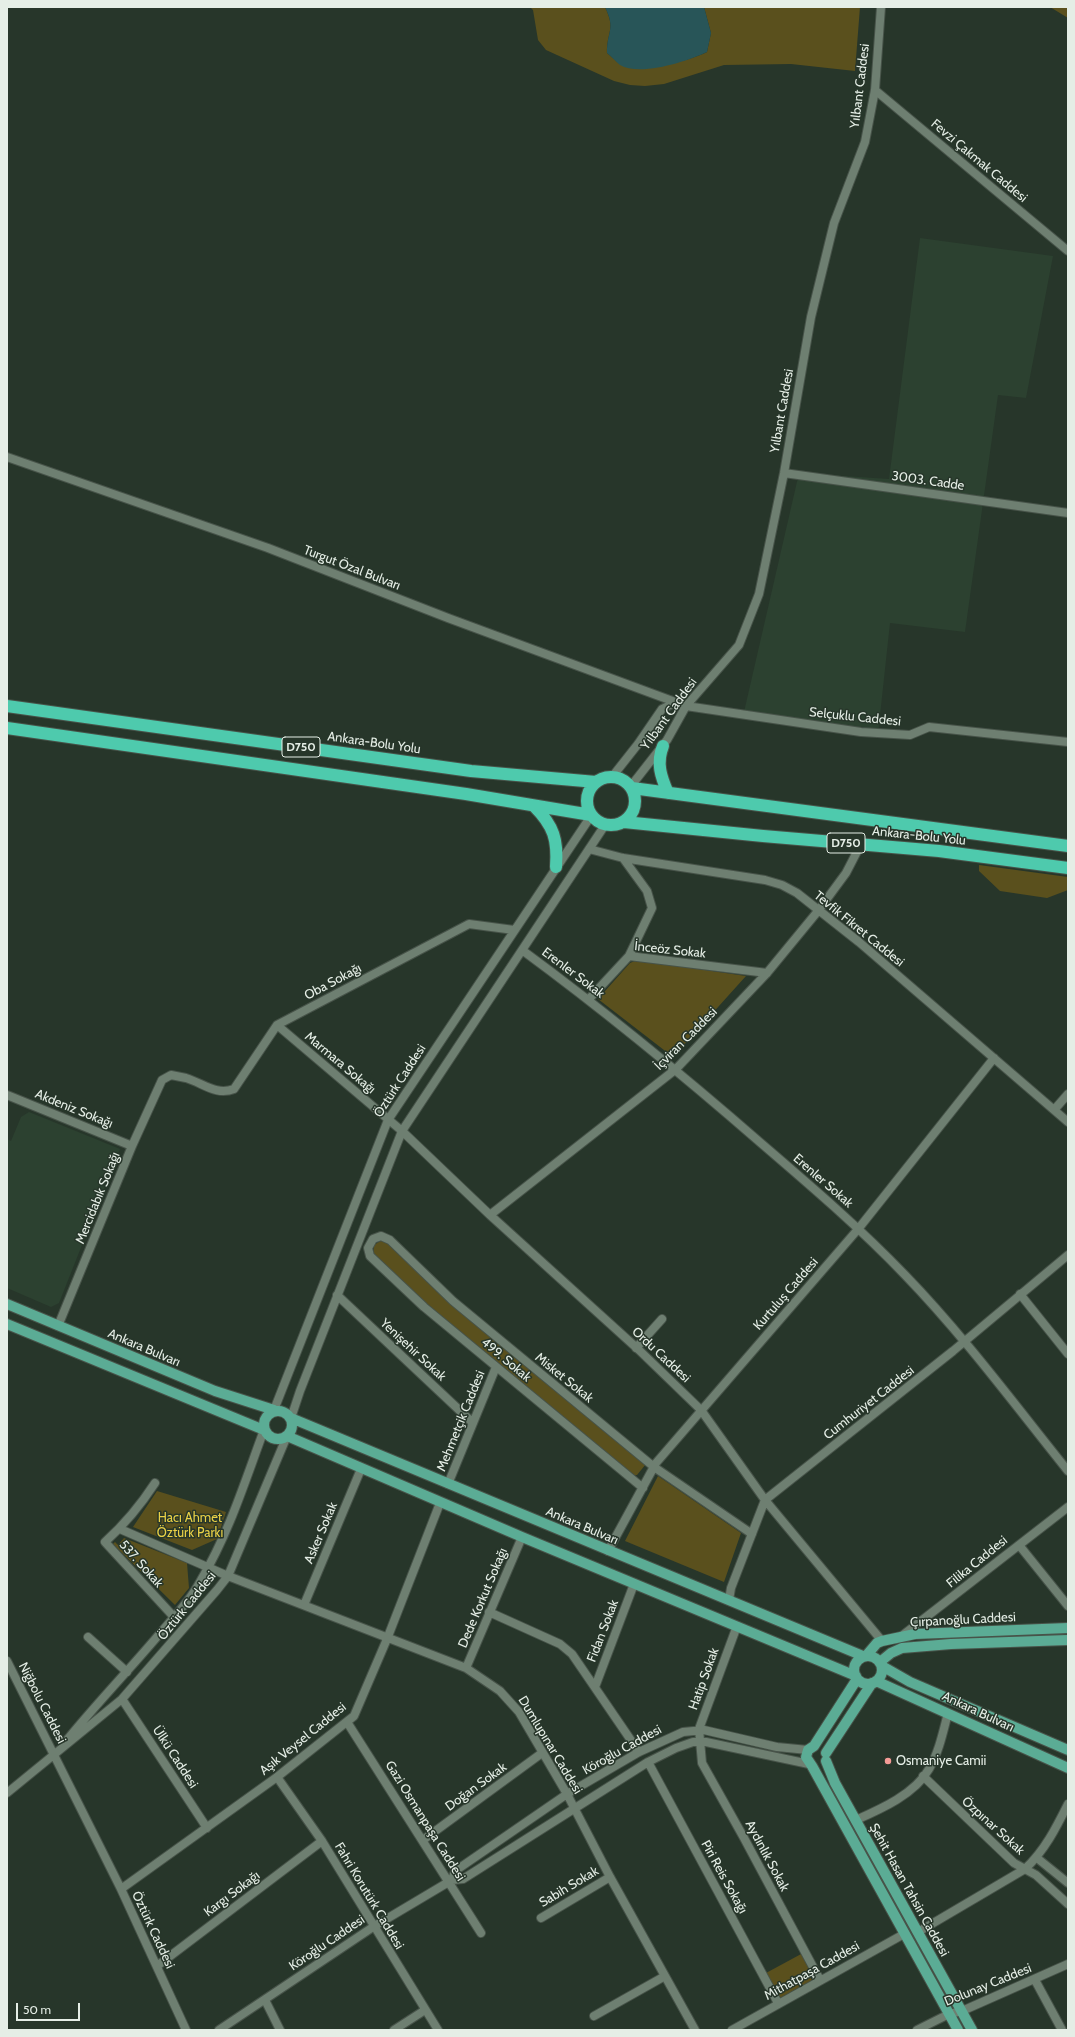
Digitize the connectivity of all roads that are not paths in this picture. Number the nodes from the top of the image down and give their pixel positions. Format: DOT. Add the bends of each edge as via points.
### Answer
graph roads {
  1 [pos="881,7"];
  2 [pos="875,90"];
  3 [pos="1068,251"];
  4 [pos="7,457"];
  5 [pos="784,473"];
  6 [pos="1068,513"];
  7 [pos="676,702"];
  8 [pos="7,706"];
  9 [pos="686,706"];
  10 [pos="7,728"];
  11 [pos="1068,742"];
  12 [pos="662,746"];
  13 [pos="612,777"];
  14 [pos="596,782"];
  15 [pos="631,787"];
  16 [pos="668,793"];
  17 [pos="534,806"];
  18 [pos="591,815"];
  19 [pos="624,822"];
  20 [pos="605,825"];
  21 [pos="861,844"];
  22 [pos="1068,846"];
  23 [pos="589,849"];
  24 [pos="623,858"];
  25 [pos="556,867"];
  26 [pos="1068,868"];
  27 [pos="818,911"];
  28 [pos="514,930"];
  29 [pos="522,950"];
  30 [pos="629,956"];
  31 [pos="767,973"];
  32 [pos="589,999"];
  33 [pos="277,1025"];
  34 [pos="994,1058"];
  35 [pos="676,1069"];
  36 [pos="162,1080"];
  37 [pos="1068,1094"];
  38 [pos="7,1095"];
  39 [pos="1054,1110"];
  40 [pos="388,1120"];
  41 [pos="1068,1122"];
  42 [pos="402,1131"];
  43 [pos="132,1146"];
  44 [pos="490,1215"];
  45 [pos="859,1228"];
  46 [pos="371,1241"];
  47 [pos="1068,1255"];
  48 [pos="1020,1294"];
  49 [pos="337,1295"];
  50 [pos="7,1304"];
  51 [pos="662,1319"];
  52 [pos="7,1324"];
  53 [pos="58,1326"];
  54 [pos="965,1342"];
  55 [pos="636,1348"];
  56 [pos="1068,1354"];
  57 [pos="496,1367"];
  58 [pos="274,1410"];
  59 [pos="701,1410"];
  60 [pos="291,1418"];
  61 [pos="473,1423"];
  62 [pos="264,1430"];
  63 [pos="287,1436"];
  64 [pos="654,1467"];
  65 [pos="360,1469"];
  66 [pos="1068,1471"];
  67 [pos="155,1483"];
  68 [pos="448,1484"];
  69 [pos="643,1488"];
  70 [pos="765,1500"];
  71 [pos="440,1503"];
  72 [pos="1068,1507"];
  73 [pos="120,1529"];
  74 [pos="752,1534"];
  75 [pos="522,1537"];
  76 [pos="1019,1545"];
  77 [pos="608,1551"];
  78 [pos="208,1567"];
  79 [pos="228,1576"];
  80 [pos="634,1584"];
  81 [pos="729,1600"];
  82 [pos="304,1605"];
  83 [pos="1068,1606"];
  84 [pos="489,1612"];
  85 [pos="174,1617"];
  86 [pos="737,1626"];
  87 [pos="1068,1628"];
  88 [pos="88,1637"];
  89 [pos="902,1637"];
  90 [pos="387,1639"];
  91 [pos="1068,1640"];
  92 [pos="882,1641"];
  93 [pos="864,1656"];
  94 [pos="7,1661"];
  95 [pos="881,1664"];
  96 [pos="466,1668"];
  97 [pos="127,1672"];
  98 [pos="857,1678"];
  99 [pos="874,1682"];
  100 [pos="595,1687"];
  101 [pos="122,1699"];
  102 [pos="948,1713"];
  103 [pos="347,1722"];
  104 [pos="699,1729"];
  105 [pos="699,1741"];
  106 [pos="811,1748"];
  107 [pos="1068,1750"];
  108 [pos="639,1752"];
  109 [pos="542,1753"];
  110 [pos="55,1755"];
  111 [pos="826,1757"];
  112 [pos="648,1762"];
  113 [pos="811,1765"];
  114 [pos="1068,1768"];
  115 [pos="923,1776"];
  116 [pos="277,1777"];
  117 [pos="7,1793"];
  118 [pos="567,1794"];
  119 [pos="1068,1804"];
  120 [pos="573,1808"];
  121 [pos="856,1820"];
  122 [pos="207,1828"];
  123 [pos="423,1840"];
  124 [pos="322,1842"];
  125 [pos="1037,1858"];
  126 [pos="1025,1869"];
  127 [pos="610,1877"];
  128 [pos="450,1880"];
  129 [pos="1068,1883"];
  130 [pos="121,1889"];
  131 [pos="1068,1904"];
  132 [pos="541,1918"];
  133 [pos="373,1927"];
  134 [pos="918,1932"];
  135 [pos="481,1933"];
  136 [pos="904,1934"];
  137 [pos="1068,1964"];
  138 [pos="157,1966"];
  139 [pos="665,1976"];
  140 [pos="820,1980"];
  141 [pos="1035,1980"];
  142 [pos="265,2000"];
  143 [pos="778,2003"];
  144 [pos="425,2010"];
  145 [pos="962,2011"];
  146 [pos="949,2014"];
  147 [pos="594,2016"];
  148 [pos="186,2030"];
  149 [pos="219,2030"];
  150 [pos="280,2030"];
  151 [pos="394,2030"];
  152 [pos="438,2030"];
  153 [pos="695,2030"];
  154 [pos="732,2030"];
  155 [pos="917,2030"];
  156 [pos="958,2030"];
  157 [pos="972,2030"];
  158 [pos="1062,2030"];
  1 -- 2 [label="street, Yılbant Caddesi"];
  2 -- 3 [label="street, Fevzi Çakmak Caddesi"];
  2 -- 5 [label="street, Yılbant Caddesi" via="865,142 834,223 811,317"];
  4 -- 7 [label="street, Turgut Özal Bulvarı" via="268,548 455,621"];
  5 -- 6 [label="street, 3003. Cadde"];
  5 -- 9 [label="street, Yılbant Caddesi" via="759,594 739,645"];
  7 -- 9 [label="street, Turgut Özal Bulvarı"];
  7 -- 13 [label="street, Yılbant Caddesi" via="662,709"];
  8 -- 14 [label="highway, Ankara-Bolu Yolu / D750" via="472,771"];
  9 -- 11 [label="street, Selçuklu Caddesi" via="861,732 910,734 929,727"];
  9 -- 12 [label="street, Yılbant Caddesi"];
  10 -- 17 [label="highway, D750"];
  12 -- 15 [label="street, Yılbant Caddesi"];
  12 -- 16 [label="highway" via="659,768"];
  13 -- 14 [label="highway"];
  13 -- 15 [label="highway" via="622,779"];
  14 -- 18 [label="highway" via="587,798"];
  15 -- 16 [label="highway, Ankara-Bolu Yolu / D750"];
  15 -- 19 [label="highway" via="635,794 635,807"];
  16 -- 22 [label="highway, Ankara-Bolu Yolu / D750"];
  17 -- 18 [label="highway, D750"];
  17 -- 25 [label="highway" via="546,818 554,833 558,850"];
  18 -- 20 [label="highway"];
  18 -- 25 [label="street, Öztürk Caddesi"];
  19 -- 20 [label="highway"];
  19 -- 21 [label="highway, Ankara-Bolu Yolu / D750"];
  20 -- 23 [label="street"];
  21 -- 26 [label="highway, Ankara-Bolu Yolu / D750" via="940,850"];
  21 -- 27 [label="street, İçviran Caddesi" via="846,873"];
  23 -- 24 [label="street, Tevfik Fikret Caddesi"];
  23 -- 29 [label="street"];
  24 -- 27 [label="street, Tevfik Fikret Caddesi" via="765,880 797,893"];
  24 -- 30 [label="street" via="646,891 652,908"];
  25 -- 28 [label="street, Öztürk Caddesi"];
  27 -- 31 [label="street, İçviran Caddesi"];
  27 -- 34 [label="street, Tevfik Fikret Caddesi" via="859,942"];
  28 -- 33 [label="street, Oba Sokağı" via="469,924"];
  28 -- 40 [label="street, Öztürk Caddesi"];
  29 -- 32 [label="street, Erenler Sokak"];
  29 -- 42 [label="street"];
  30 -- 31 [label="street, İnceöz Sokak"];
  30 -- 32 [label="street, İnceöz Sokak"];
  31 -- 35 [label="street, İçviran Caddesi"];
  32 -- 35 [label="street, Erenler Sokak"];
  33 -- 36 [label="street, Oba Sokağı" via="234,1089 218,1092 186,1078 171,1075"];
  33 -- 40 [label="street, Marmara Sokağı"];
  34 -- 39 [label="street, Tevfik Fikret Caddesi"];
  34 -- 45 [label="street, Kurtuluş Caddesi"];
  35 -- 44 [label="street, İçviran Caddesi"];
  35 -- 45 [label="street, Erenler Sokak"];
  36 -- 43 [label="street, Mercidabık Sokağı"];
  37 -- 39 [label="street"];
  38 -- 43 [label="street, Akdeniz Sokağı"];
  39 -- 41 [label="street, Tevfik Fikret Caddesi"];
  40 -- 42 [label="street, Ordu Caddesi"];
  40 -- 58 [label="street, Öztürk Caddesi"];
  42 -- 44 [label="street, Ordu Caddesi"];
  42 -- 49 [label="street"];
  43 -- 53 [label="street, Mercidabık Sokağı"];
  44 -- 55 [label="street, Ordu Caddesi"];
  45 -- 54 [label="street, Erenler Sokak"];
  45 -- 59 [label="street, Kurtuluş Caddesi"];
  46 -- 57 [label="street, 499. Sokak" via="369,1253 378,1265"];
  46 -- 64 [label="street, Misket Sokak" via="381,1236 390,1240 453,1301"];
  47 -- 48 [label="street, Cumhuriyet Caddesi"];
  48 -- 54 [label="street, Cumhuriyet Caddesi"];
  48 -- 56 [label="street"];
  49 -- 60 [label="street"];
  49 -- 61 [label="street, Yenişehir Sokak"];
  50 -- 53 [label="main road, Ankara Bulvarı"];
  51 -- 55 [label="street"];
  52 -- 62 [label="main road, Ankara Bulvarı"];
  53 -- 58 [label="main road, Ankara Bulvarı" via="215,1391"];
  54 -- 66 [label="street, Erenler Sokak"];
  54 -- 70 [label="street, Cumhuriyet Caddesi"];
  55 -- 59 [label="street, Ordu Caddesi"];
  57 -- 61 [label="street, Mehmetçik Caddesi"];
  57 -- 69 [label="street, 499. Sokak"];
  58 -- 60 [label="main road, Ankara Bulvarı" via="286,1412"];
  58 -- 62 [label="main road" via="265,1418"];
  59 -- 64 [label="street, Kurtuluş Caddesi"];
  59 -- 70 [label="street, Ordu Caddesi"];
  60 -- 63 [label="main road" via="293,1426"];
  60 -- 68 [label="main road, Ankara Bulvarı"];
  61 -- 68 [label="street, Mehmetçik Caddesi"];
  62 -- 63 [label="main road, Ankara Bulvarı" via="272,1438 280,1439"];
  62 -- 78 [label="street, Öztürk Caddesi" via="231,1521"];
  63 -- 65 [label="main road, Ankara Bulvarı"];
  63 -- 79 [label="street, Öztürk Caddesi"];
  64 -- 69 [label="street, Kurtuluş Caddesi"];
  64 -- 74 [label="street, Misket Sokak"];
  65 -- 71 [label="main road, Ankara Bulvarı"];
  65 -- 82 [label="street, Asker Sokak"];
  67 -- 73 [label="street" via="138,1509"];
  68 -- 77 [label="main road, Ankara Bulvarı"];
  69 -- 77 [label="street, Kurtuluş Caddesi"];
  70 -- 74 [label="street"];
  70 -- 92 [label="street, Ordu Caddesi"];
  71 -- 75 [label="main road, Ankara Bulvarı"];
  71 -- 90 [label="street, Aşık Veysel Caddesi"];
  72 -- 76 [label="street, Filika Caddesi"];
  73 -- 78 [label="street, Dumlupınar Caddesi"];
  73 -- 85 [label="street, 537. Sokak" via="105,1542"];
  74 -- 81 [label="street" via="731,1588"];
  75 -- 80 [label="main road, Ankara Bulvarı"];
  75 -- 84 [label="street, Dede Korkut Sokağı"];
  76 -- 83 [label="street"];
  76 -- 89 [label="street, Filika Caddesi"];
  77 -- 81 [label="main road, Ankara Bulvarı"];
  78 -- 79 [label="street, Dumlupınar Caddesi"];
  78 -- 85 [label="street, Öztürk Caddesi" via="190,1598"];
  79 -- 82 [label="street, Dumlupınar Caddesi"];
  79 -- 101 [label="street, Öztürk Caddesi" via="186,1628"];
  80 -- 86 [label="main road, Ankara Bulvarı"];
  80 -- 100 [label="street, Fidan Sokak"];
  81 -- 93 [label="main road, Ankara Bulvarı"];
  82 -- 90 [label="street, Dumlupınar Caddesi"];
  84 -- 96 [label="street, Dede Korkut Sokağı"];
  84 -- 100 [label="street" via="560,1644 572,1654"];
  85 -- 97 [label="street, Öztürk Caddesi"];
  86 -- 98 [label="main road, Ankara Bulvarı"];
  86 -- 104 [label="street, Hatip Sokak"];
  87 -- 89 [label="main road, Çırpanoğlu Caddesi"];
  88 -- 97 [label="street"];
  89 -- 92 [label="main road, Çırpanoğlu Caddesi"];
  90 -- 96 [label="street, Dumlupınar Caddesi"];
  90 -- 103 [label="street, Aşık Veysel Caddesi" via="358,1710"];
  91 -- 95 [label="main road, Çırpanoğlu Caddesi" via="902,1648 891,1652"];
  92 -- 93 [label="main road"];
  93 -- 95 [label="main road, Ankara Bulvarı" via="874,1657"];
  93 -- 98 [label="main road" via="857,1660 854,1666"];
  94 -- 110 [label="street, Niğbolu Caddesi"];
  95 -- 99 [label="main road" via="881,1674"];
  95 -- 107 [label="main road, Ankara Bulvarı" via="910,1682"];
  96 -- 109 [label="street, Dumlupınar Caddesi" via="508,1699 519,1712"];
  97 -- 110 [label="street, Öztürk Caddesi" via="93,1708"];
  98 -- 99 [label="main road, Ankara Bulvarı" via="865,1684"];
  98 -- 106 [label="main road"];
  99 -- 102 [label="main road, Ankara Bulvarı"];
  99 -- 111 [label="main road"];
  100 -- 108 [label="street"];
  101 -- 110 [label="street, Öztürk Caddesi"];
  101 -- 122 [label="street, Ülkü Caddesi"];
  102 -- 114 [label="main road, Ankara Bulvarı"];
  102 -- 115 [label="street" via="934,1758"];
  103 -- 116 [label="street, Aşık Veysel Caddesi"];
  103 -- 123 [label="street, Gazi Osmanpaşa Caddesi"];
  104 -- 105 [label="street, Hatip Sokak"];
  104 -- 106 [label="street, Köroğlu Caddesi" via="777,1747"];
  104 -- 108 [label="street, Köroğlu Caddesi" via="675,1735"];
  105 -- 112 [label="street, Köroğlu Caddesi" via="676,1748"];
  105 -- 113 [label="street, Köroğlu Caddesi"];
  105 -- 140 [label="street, Aydınlık Sokak" via="702,1763"];
  106 -- 111 [label="main road" via="822,1747"];
  106 -- 113 [label="main road, Şehit Hasan Tahsin Caddesi" via="806,1757"];
  108 -- 118 [label="street, Köroğlu Caddesi"];
  109 -- 118 [label="street, Dumlupınar Caddesi"];
  109 -- 123 [label="street, Doğan Sokak"];
  110 -- 117 [label="street"];
  110 -- 130 [label="street, Öztürk Caddesi"];
  111 -- 113 [label="main road" via="820,1766"];
  111 -- 121 [label="main road, Şehit Hasan Tahsin Caddesi" via="835,1783"];
  112 -- 120 [label="street, Köroğlu Caddesi"];
  112 -- 143 [label="street, Piri Reis Sokağı"];
  113 -- 136 [label="main road, Şehit Hasan Tahsin Caddesi"];
  115 -- 121 [label="street" via="902,1795 877,1811"];
  115 -- 126 [label="street, Özpınar Sokak" via="1014,1863"];
  116 -- 122 [label="street, Aşık Veysel Caddesi"];
  116 -- 124 [label="street, Fahri Korutürk Caddesi"];
  118 -- 120 [label="street, Dumlupınar Caddesi"];
  118 -- 128 [label="street, Köroğlu Caddesi" via="456,1871"];
  119 -- 125 [label="street" via="1051,1839"];
  120 -- 127 [label="street, Dumlupınar Caddesi"];
  120 -- 128 [label="street, Köroğlu Caddesi" via="462,1879"];
  121 -- 134 [label="main road, Şehit Hasan Tahsin Caddesi"];
  122 -- 130 [label="street, Aşık Veysel Caddesi"];
  123 -- 128 [label="street, Gazi Osmanpaşa Caddesi"];
  124 -- 133 [label="street, Fahri Korutürk Caddesi"];
  124 -- 138 [label="street, Kargı Sokağı"];
  125 -- 126 [label="street"];
  125 -- 129 [label="street"];
  126 -- 131 [label="street, Özpınar Sokak" via="1036,1875"];
  126 -- 134 [label="street"];
  127 -- 132 [label="street, Sabih Sokak"];
  127 -- 139 [label="street, Dumlupınar Caddesi"];
  128 -- 133 [label="street, Köroğlu Caddesi"];
  128 -- 135 [label="street, Gazi Osmanpaşa Caddesi"];
  130 -- 138 [label="street, Öztürk Caddesi"];
  133 -- 142 [label="street, Köroğlu Caddesi"];
  133 -- 144 [label="street, Fahri Korutürk Caddesi"];
  134 -- 145 [label="main road, Şehit Hasan Tahsin Caddesi"];
  136 -- 140 [label="street, Mithatpaşa Caddesi"];
  136 -- 146 [label="main road, Şehit Hasan Tahsin Caddesi"];
  137 -- 141 [label="street, Dolunay Caddesi"];
  138 -- 148 [label="street, Öztürk Caddesi"];
  139 -- 147 [label="street"];
  139 -- 153 [label="street, Dumlupınar Caddesi"];
  140 -- 143 [label="street, Mithatpaşa Caddesi"];
  141 -- 145 [label="street, Dolunay Caddesi"];
  141 -- 158 [label="street"];
  142 -- 149 [label="street, Köroğlu Caddesi"];
  142 -- 150 [label="street"];
  143 -- 154 [label="street, Mithatpaşa Caddesi"];
  144 -- 151 [label="street"];
  144 -- 152 [label="street, Fahri Korutürk Caddesi"];
  145 -- 146 [label="street, Dolunay Caddesi"];
  145 -- 157 [label="main road, Şehit Hasan Tahsin Caddesi"];
  146 -- 155 [label="street, Dolunay Caddesi"];
  146 -- 156 [label="main road, Şehit Hasan Tahsin Caddesi"];
}
